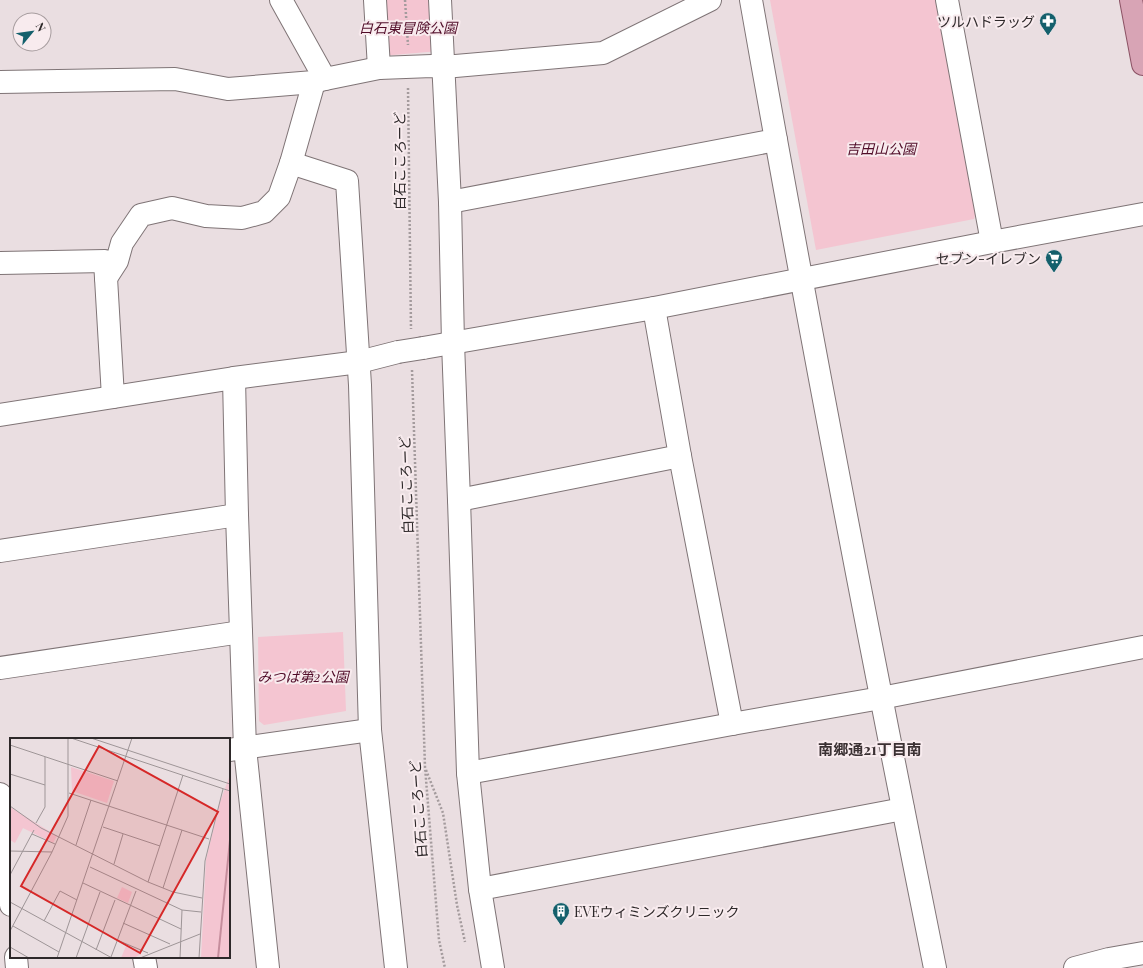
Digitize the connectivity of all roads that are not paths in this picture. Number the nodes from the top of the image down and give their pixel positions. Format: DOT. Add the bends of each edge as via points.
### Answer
graph roads {
  1 [pos="281,0"];
  2 [pos="375,0"];
  3 [pos="440,0"];
  4 [pos="710,0"];
  5 [pos="750,0"];
  6 [pos="947,0"];
  7 [pos="1131,0"];
  8 [pos="1143,64"];
  9 [pos="444,67"];
  10 [pos="379,68"];
  11 [pos="319,80"];
  12 [pos="0,82"];
  13 [pos="776,140"];
  14 [pos="291,163"];
  15 [pos="450,202"];
  16 [pos="1143,214"];
  17 [pos="992,242"];
  18 [pos="0,263"];
  19 [pos="106,278"];
  20 [pos="801,278"];
  21 [pos="654,308"];
  22 [pos="453,343"];
  23 [pos="359,362"];
  24 [pos="234,378"];
  25 [pos="112,397"];
  26 [pos="0,415"];
  27 [pos="680,456"];
  28 [pos="459,500"];
  29 [pos="237,515"];
  30 [pos="0,551"];
  31 [pos="241,632"];
  32 [pos="1143,647"];
  33 [pos="0,668"];
  34 [pos="881,698"];
  35 [pos="732,724"];
  36 [pos="370,730"];
  37 [pos="237,749"];
  38 [pos="468,773"];
  39 [pos="10,784"];
  40 [pos="0,786"];
  41 [pos="0,794"];
  42 [pos="903,810"];
  43 [pos="480,889"];
  44 [pos="10,894"];
  45 [pos="1143,953"];
  46 [pos="16,958"];
  47 [pos="144,958"];
  48 [pos="17,968"];
  49 [pos="146,968"];
  50 [pos="268,968"];
  51 [pos="396,968"];
  52 [pos="493,968"];
  53 [pos="936,968"];
  54 [pos="1075,968"];
  1 -- 11 [label="street"];
  2 -- 10 [label="street"];
  3 -- 9 [label="street"];
  4 -- 9 [label="street" via="603,53"];
  5 -- 13 [label="street"];
  6 -- 17 [label="street"];
  7 -- 8 [label="main road"];
  9 -- 10 [label="street"];
  9 -- 15 [label="street"];
  10 -- 11 [label="street"];
  11 -- 12 [label="street" via="228,88 175,79"];
  11 -- 14 [label="street"];
  13 -- 15 [label="street"];
  13 -- 20 [label="street"];
  14 -- 19 [label="street" via="279,197 264,212 242,218 206,216 172,208 141,215 122,243 117,261"];
  14 -- 23 [label="street" via="346,181"];
  15 -- 22 [label="street"];
  16 -- 17 [label="street"];
  17 -- 20 [label="street"];
  18 -- 19 [label="street" via="105,261"];
  19 -- 25 [label="street"];
  20 -- 21 [label="street"];
  20 -- 34 [label="street"];
  21 -- 22 [label="street"];
  21 -- 27 [label="street"];
  22 -- 23 [label="street, bridge" via="417,340 405,360"];
  22 -- 28 [label="street"];
  23 -- 24 [label="street"];
  23 -- 36 [label="street"];
  24 -- 25 [label="street"];
  24 -- 29 [label="street"];
  25 -- 26 [label="street"];
  27 -- 28 [label="street"];
  27 -- 35 [label="street"];
  28 -- 38 [label="street"];
  29 -- 30 [label="street"];
  29 -- 31 [label="street"];
  31 -- 33 [label="street"];
  31 -- 37 [label="street"];
  32 -- 34 [label="street"];
  34 -- 35 [label="street"];
  34 -- 42 [label="street"];
  35 -- 38 [label="street"];
  36 -- 37 [label="street"];
  36 -- 51 [label="street"];
  37 -- 50 [label="street"];
  38 -- 43 [label="street"];
  39 -- 40 [label="street"];
  41 -- 44 [label="street"];
  42 -- 43 [label="street"];
  42 -- 53 [label="street"];
  43 -- 52 [label="street"];
  45 -- 54 [label="street"];
  46 -- 48 [label="street"];
  47 -- 49 [label="street"];
}
